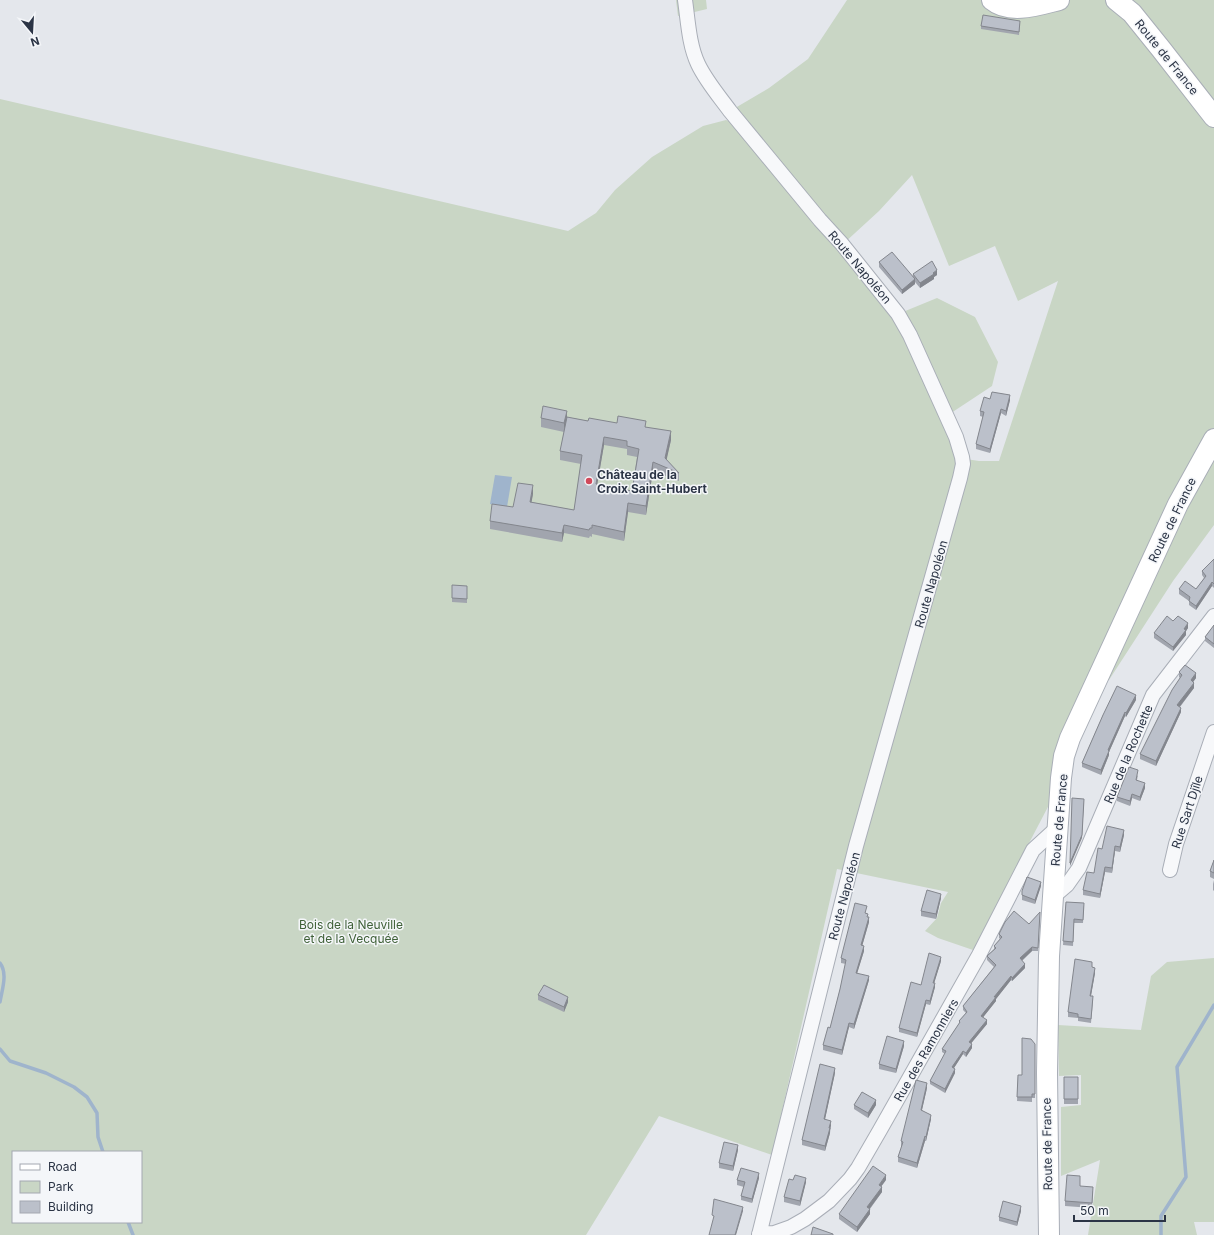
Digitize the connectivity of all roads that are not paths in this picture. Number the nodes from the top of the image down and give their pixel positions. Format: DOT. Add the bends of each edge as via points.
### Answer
graph roads {
  1 [pos="685,0"];
  2 [pos="992,0"];
  3 [pos="1059,0"];
  4 [pos="1116,0"];
  5 [pos="1214,117"];
  6 [pos="1214,439"];
  7 [pos="1214,616"];
  8 [pos="1214,732"];
  9 [pos="1057,828"];
  10 [pos="1170,870"];
  11 [pos="1053,897"];
  12 [pos="759,1234"];
  13 [pos="1049,1235"];
  1 -- 12 [label="street, Route Napoléon" via="696,59 703,72 730,111 898,314 956,437 962,464 947,527 852,864"];
  2 -- 3 [label="main road" via="1020,8"];
  4 -- 5 [label="main road, Route de France" via="1132,13"];
  6 -- 9 [label="main road, Route de France" via="1178,504 1070,738 1064,756"];
  7 -- 11 [label="street, Rue de la Rochette" via="1153,695 1079,868 1067,885"];
  8 -- 10 [label="street, Rue Sart Djîle" via="1176,844"];
  9 -- 11 [label="main road, Route de France"];
  9 -- 12 [label="street, Rue des Ramonniers" via="1033,850 979,955 850,1179 829,1201 798,1223 774,1233"];
  11 -- 13 [label="main road, Route de France" via="1047,1035"];
}
